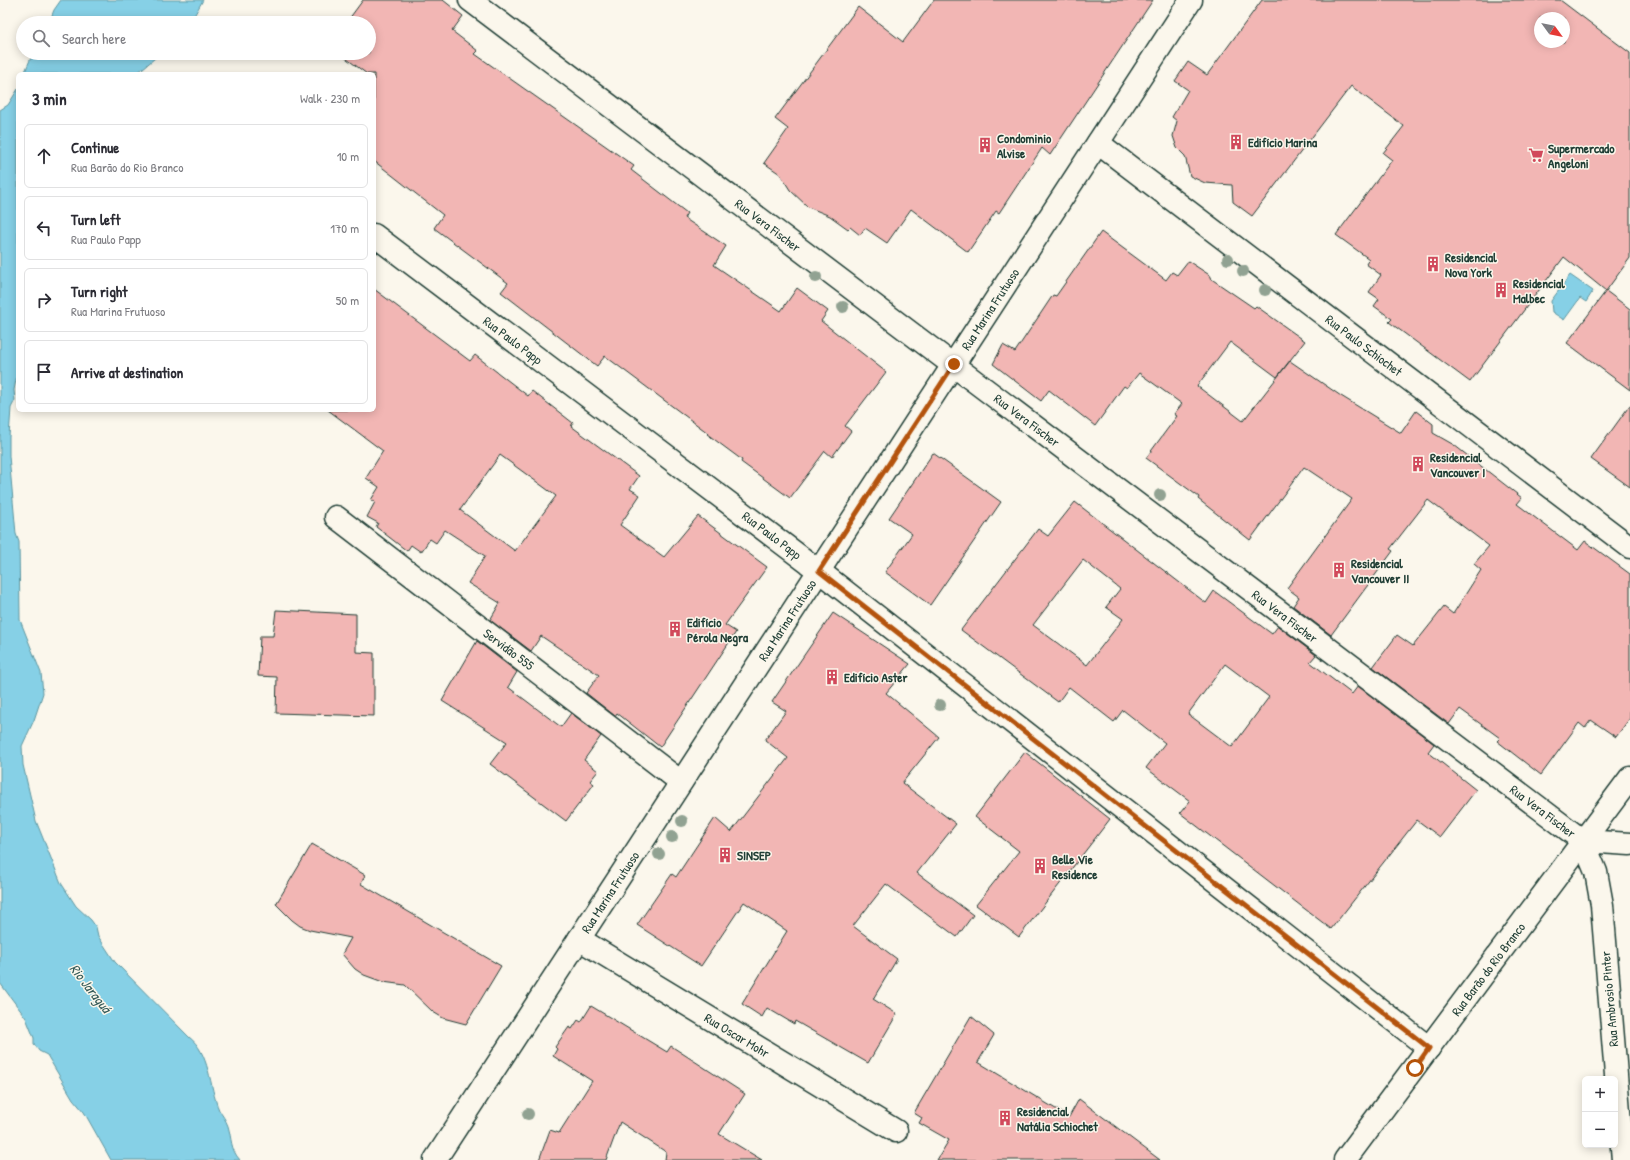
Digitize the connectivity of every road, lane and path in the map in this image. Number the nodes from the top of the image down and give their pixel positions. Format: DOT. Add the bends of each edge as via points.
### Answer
graph roads {
  1 [pos="470,0"];
  2 [pos="1191,0"];
  3 [pos="1098,143"];
  4 [pos="376,237"];
  5 [pos="954,364"];
  6 [pos="336,517"];
  7 [pos="1630,547"];
  8 [pos="819,571"];
  9 [pos="1630,778"];
  10 [pos="681,782"];
  11 [pos="1583,841"];
  12 [pos="1630,844"];
  13 [pos="579,939"];
  14 [pos="1429,1048"];
  15 [pos="896,1131"];
  16 [pos="435,1160"];
  17 [pos="1345,1160"];
  18 [pos="1623,1160"];
  1 -- 5 [label="street, Rua Vera Fischer"];
  2 -- 3 [label="street, Rua Marina Frutuoso"];
  3 -- 5 [label="street, Rua Marina Frutuoso"];
  3 -- 7 [label="street, Rua Paulo Schiochet"];
  4 -- 8 [label="street, Rua Paulo Papp"];
  5 -- 8 [label="street, Rua Marina Frutuoso"];
  5 -- 11 [label="street, Rua Vera Fischer"];
  6 -- 10 [label="street, Servidão 555"];
  8 -- 10 [label="street, Rua Marina Frutuoso"];
  8 -- 14 [label="street, Rua Paulo Papp"];
  9 -- 11 [label="street, Rua Barão do Rio Branco"];
  10 -- 13 [label="street, Rua Marina Frutuoso"];
  11 -- 12 [label="street"];
  11 -- 14 [label="street, Rua Barão do Rio Branco"];
  11 -- 18 [label="street, Rua Ambrosio Pinter" via="1596,872 1602,905"];
  13 -- 15 [label="street, Rua Oscar Mohr"];
  13 -- 16 [label="street, Rua Marina Frutuoso"];
  14 -- 17 [label="street, Rua Barão do Rio Branco"];
}
